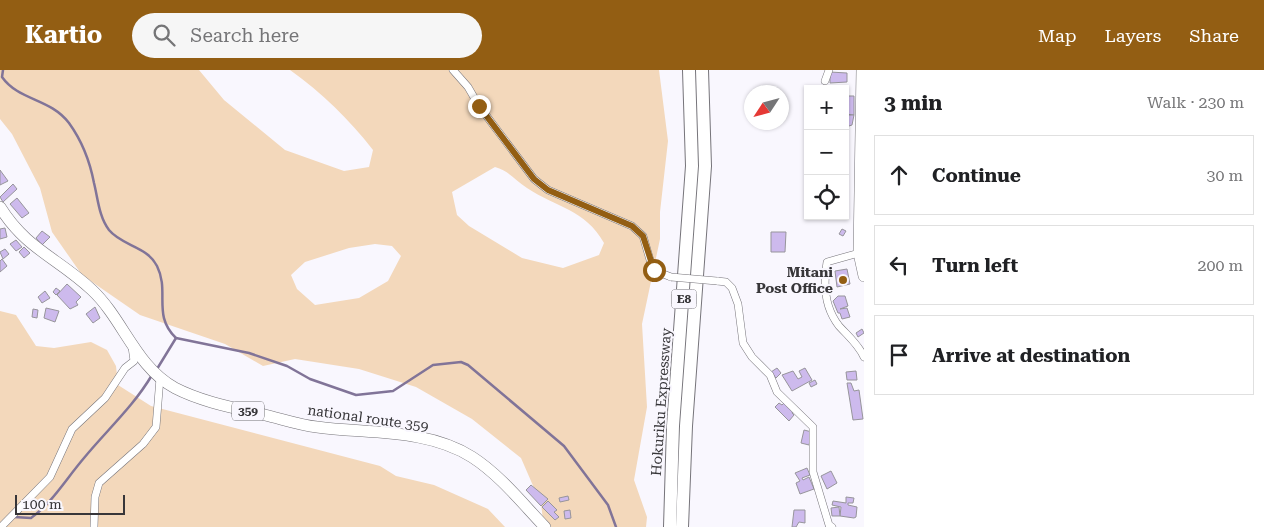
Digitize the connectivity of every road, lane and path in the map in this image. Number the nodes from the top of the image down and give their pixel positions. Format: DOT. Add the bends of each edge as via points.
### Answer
graph roads {
  1 [pos="453,70"];
  2 [pos="689,70"];
  3 [pos="702,70"];
  4 [pos="829,70"];
  5 [pos="862,70"];
  6 [pos="825,81"];
  7 [pos="0,207"];
  8 [pos="859,253"];
  9 [pos="864,276"];
  10 [pos="132,345"];
  11 [pos="864,357"];
  12 [pos="160,378"];
  13 [pos="1,527"];
  14 [pos="94,527"];
  15 [pos="545,527"];
  16 [pos="670,527"];
  17 [pos="682,527"];
  18 [pos="832,527"];
  1 -- 18 [label="street, bridge" via="534,179 548,190 632,226 643,236 654,270 671,277 726,282 732,288 738,304 743,343 770,375 777,392 813,428 813,472"];
  2 -- 16 [label="highway, Hokuriku Expressway / E8" via="692,166 673,426"];
  3 -- 17 [label="highway, Hokuriku Expressway / E8" via="705,166"];
  4 -- 6 [label="street"];
  5 -- 8 [label="highway"];
  7 -- 10 [label="highway, national route 359 / 359" via="11,226 24,239 93,291"];
  8 -- 9 [label="highway"];
  8 -- 11 [label="street" via="827,262 824,284 830,312 860,347"];
  10 -- 12 [label="highway, national route 359 / 359"];
  10 -- 13 [label="street" via="134,361 125,368 106,398 72,429 50,477"];
  12 -- 14 [label="street" via="156,427 143,444 99,483"];
  12 -- 15 [label="highway, national route 359 / 359" via="174,388 210,402 305,425 418,437 448,445 471,456 499,478"];
}
